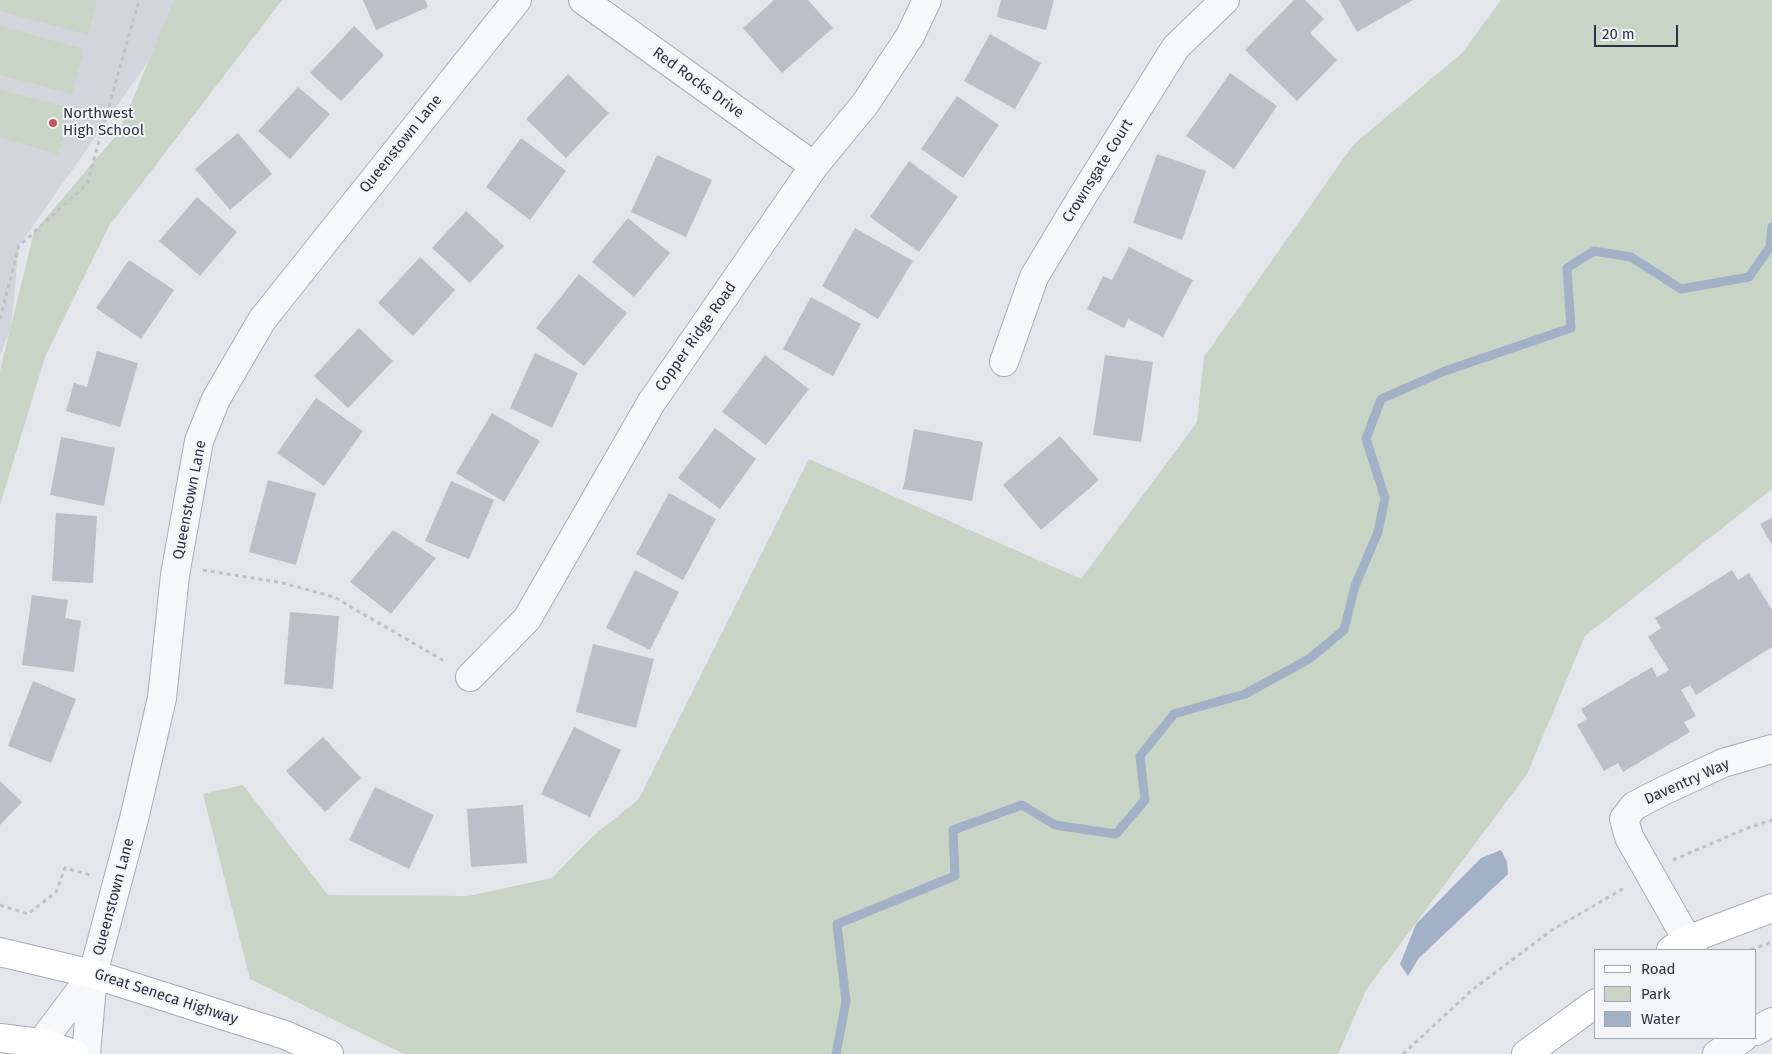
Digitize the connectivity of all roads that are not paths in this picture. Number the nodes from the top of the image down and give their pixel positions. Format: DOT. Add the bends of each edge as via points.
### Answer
graph roads {
  1 [pos="517,0"];
  2 [pos="583,0"];
  3 [pos="927,0"];
  4 [pos="1225,0"];
  5 [pos="814,166"];
  6 [pos="1004,362"];
  7 [pos="470,676"];
  8 [pos="1772,749"];
  9 [pos="1772,908"];
  10 [pos="1684,947"];
  11 [pos="0,952"];
  12 [pos="93,974"];
  13 [pos="1594,1004"];
  14 [pos="1772,1022"];
  15 [pos="1757,1030"];
  16 [pos="0,1038"];
  17 [pos="1741,1039"];
  18 [pos="41,1049"];
  19 [pos="74,1054"];
  20 [pos="86,1054"];
  21 [pos="328,1054"];
  22 [pos="1526,1054"];
  23 [pos="1717,1054"];
  1 -- 12 [label="street, Queenstown Lane" via="262,320 216,399 199,441 177,566 162,698"];
  2 -- 5 [label="street, Red Rocks Drive"];
  3 -- 5 [label="street, Copper Ridge Road" via="910,36 865,104"];
  4 -- 6 [label="street, Crownsgate Court" via="1176,47 1034,277"];
  5 -- 7 [label="street, Copper Ridge Road" via="650,403 527,620"];
  8 -- 10 [label="street, Daventry Way" via="1724,763 1634,806 1624,819 1629,837"];
  9 -- 10 [label="main road"];
  11 -- 12 [label="main road, Great Seneca Highway"];
  12 -- 18 [label="street"];
  12 -- 20 [label="street"];
  12 -- 21 [label="main road, Great Seneca Highway" via="284,1035"];
  13 -- 22 [label="main road"];
  14 -- 15 [label="street"];
  16 -- 18 [label="main road"];
  17 -- 23 [label="street"];
  18 -- 19 [label="main road"];
}
